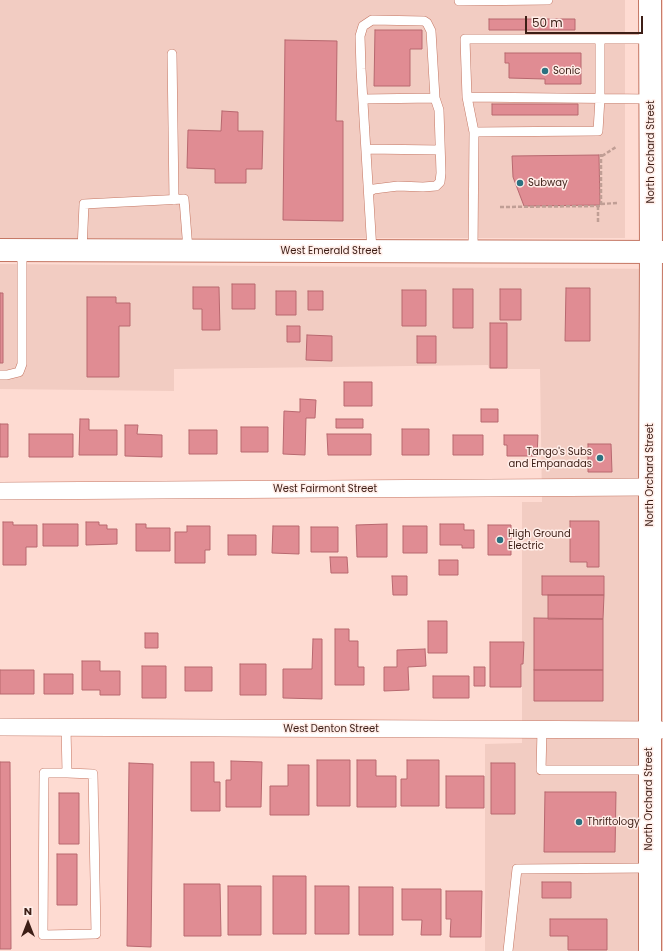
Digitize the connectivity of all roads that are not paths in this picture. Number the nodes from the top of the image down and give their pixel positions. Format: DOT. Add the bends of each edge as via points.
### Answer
graph roads {
  1 [pos="548,0"];
  2 [pos="459,1"];
  3 [pos="653,18"];
  4 [pos="600,39"];
  5 [pos="172,54"];
  6 [pos="467,97"];
  7 [pos="435,98"];
  8 [pos="600,98"];
  9 [pos="363,99"];
  10 [pos="650,99"];
  11 [pos="474,132"];
  12 [pos="366,149"];
  13 [pos="440,150"];
  14 [pos="369,192"];
  15 [pos="174,200"];
  16 [pos="0,250"];
  17 [pos="22,250"];
  18 [pos="82,250"];
  19 [pos="188,250"];
  20 [pos="372,251"];
  21 [pos="474,252"];
  22 [pos="657,252"];
  23 [pos="0,375"];
  24 [pos="650,487"];
  25 [pos="0,491"];
  26 [pos="0,727"];
  27 [pos="66,727"];
  28 [pos="542,730"];
  29 [pos="656,730"];
  30 [pos="649,770"];
  31 [pos="67,773"];
  32 [pos="650,868"];
  33 [pos="508,951"];
  34 [pos="650,951"];
  1 -- 2 [label="lane"];
  3 -- 4 [label="lane"];
  3 -- 10 [label="main road, North Orchard Street"];
  4 -- 6 [label="lane" via="466,39"];
  4 -- 8 [label="lane"];
  5 -- 15 [label="lane"];
  6 -- 8 [label="lane"];
  6 -- 11 [label="lane"];
  7 -- 9 [label="lane"];
  7 -- 9 [label="lane" via="432,31 427,22 372,20 363,26 360,36"];
  7 -- 13 [label="lane" via="439,110"];
  8 -- 10 [label="lane"];
  8 -- 11 [label="lane" via="598,131"];
  9 -- 12 [label="lane"];
  10 -- 22 [label="main road, North Orchard Street"];
  11 -- 21 [label="lane"];
  12 -- 13 [label="lane"];
  12 -- 14 [label="lane"];
  13 -- 14 [label="lane" via="440,182 436,186 398,186"];
  14 -- 20 [label="lane"];
  15 -- 18 [label="lane" via="84,204"];
  15 -- 19 [label="lane" via="184,199"];
  16 -- 17 [label="main road, West Emerald Street"];
  17 -- 18 [label="main road, West Emerald Street"];
  17 -- 23 [label="lane" via="22,364 18,372"];
  18 -- 19 [label="main road, West Emerald Street"];
  19 -- 20 [label="main road, West Emerald Street"];
  20 -- 21 [label="main road, West Emerald Street"];
  21 -- 22 [label="main road, West Emerald Street"];
  22 -- 24 [label="main road, North Orchard Street"];
  24 -- 25 [label="street, West Fairmont Street"];
  24 -- 29 [label="main road, North Orchard Street"];
  26 -- 27 [label="street, West Denton Street"];
  27 -- 28 [label="street, West Denton Street"];
  27 -- 31 [label="lane"];
  28 -- 29 [label="street, West Denton Street"];
  28 -- 30 [label="lane" via="542,770"];
  29 -- 30 [label="main road, North Orchard Street"];
  30 -- 32 [label="main road, North Orchard Street" via="653,815"];
  31 -- 31 [label="lane" via="44,773 43,935 96,934 93,774"];
  32 -- 33 [label="lane" via="517,869"];
  32 -- 34 [label="main road, North Orchard Street" via="653,891"];
}
